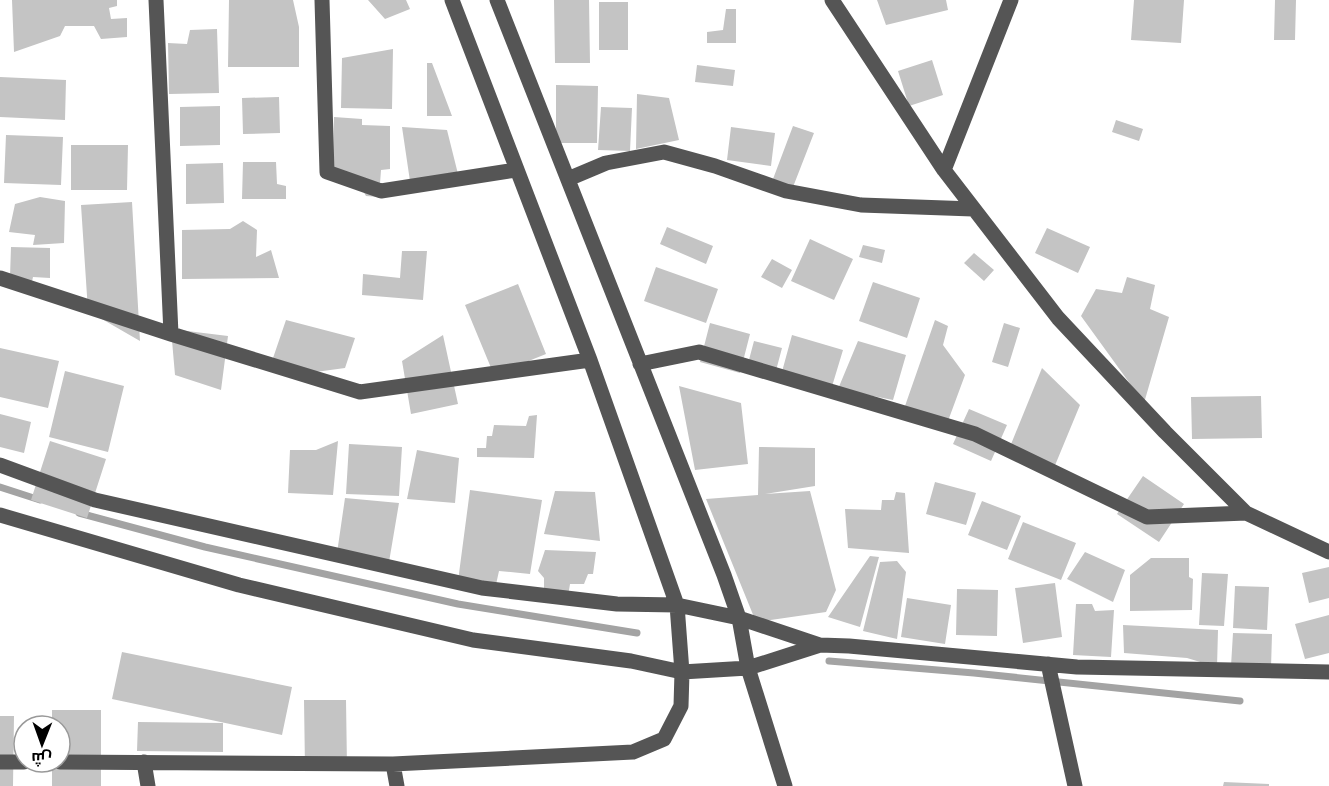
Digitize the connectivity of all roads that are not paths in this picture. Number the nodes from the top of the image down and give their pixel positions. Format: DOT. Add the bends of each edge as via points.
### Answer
graph roads {
  1 [pos="156,0"];
  2 [pos="322,0"];
  3 [pos="452,0"];
  4 [pos="497,0"];
  5 [pos="832,0"];
  6 [pos="1011,0"];
  7 [pos="516,170"];
  8 [pos="944,170"];
  9 [pos="568,179"];
  10 [pos="973,209"];
  11 [pos="0,278"];
  12 [pos="171,334"];
  13 [pos="590,360"];
  14 [pos="640,364"];
  15 [pos="0,465"];
  16 [pos="1246,513"];
  17 [pos="0,515"];
  18 [pos="1329,552"];
  19 [pos="677,605"];
  20 [pos="739,618"];
  21 [pos="820,645"];
  22 [pos="1048,664"];
  23 [pos="748,668"];
  24 [pos="682,672"];
  25 [pos="1329,672"];
  26 [pos="72,762"];
  27 [pos="144,762"];
  28 [pos="393,764"];
  29 [pos="148,786"];
  30 [pos="397,786"];
  31 [pos="784,786"];
  32 [pos="1075,786"];
  1 -- 12 [label="street"];
  2 -- 7 [label="street" via="327,172 381,191"];
  3 -- 7 [label="street"];
  4 -- 9 [label="street"];
  5 -- 8 [label="street"];
  6 -- 8 [label="street"];
  7 -- 13 [label="street"];
  8 -- 10 [label="street"];
  9 -- 10 [label="street" via="606,163 664,152 786,191 861,205"];
  9 -- 14 [label="street"];
  10 -- 16 [label="street" via="1058,318"];
  11 -- 12 [label="street"];
  12 -- 13 [label="street" via="360,392"];
  13 -- 19 [label="street"];
  14 -- 16 [label="street" via="699,352 975,434 1147,517"];
  14 -- 20 [label="street"];
  15 -- 19 [label="street" via="95,500 482,588 617,604"];
  16 -- 18 [label="street"];
  17 -- 24 [label="street" via="239,585 473,640 632,661"];
  19 -- 20 [label="street"];
  19 -- 24 [label="street"];
  20 -- 21 [label="street"];
  20 -- 23 [label="street"];
  21 -- 22 [label="street"];
  21 -- 23 [label="street"];
  22 -- 25 [label="street"];
  22 -- 32 [label="street"];
  23 -- 24 [label="street"];
  23 -- 31 [label="street"];
  24 -- 28 [label="street" via="681,706 664,739 633,752"];
  26 -- 27 [label="street"];
  27 -- 28 [label="street"];
  27 -- 29 [label="street"];
  28 -- 30 [label="street"];
}
